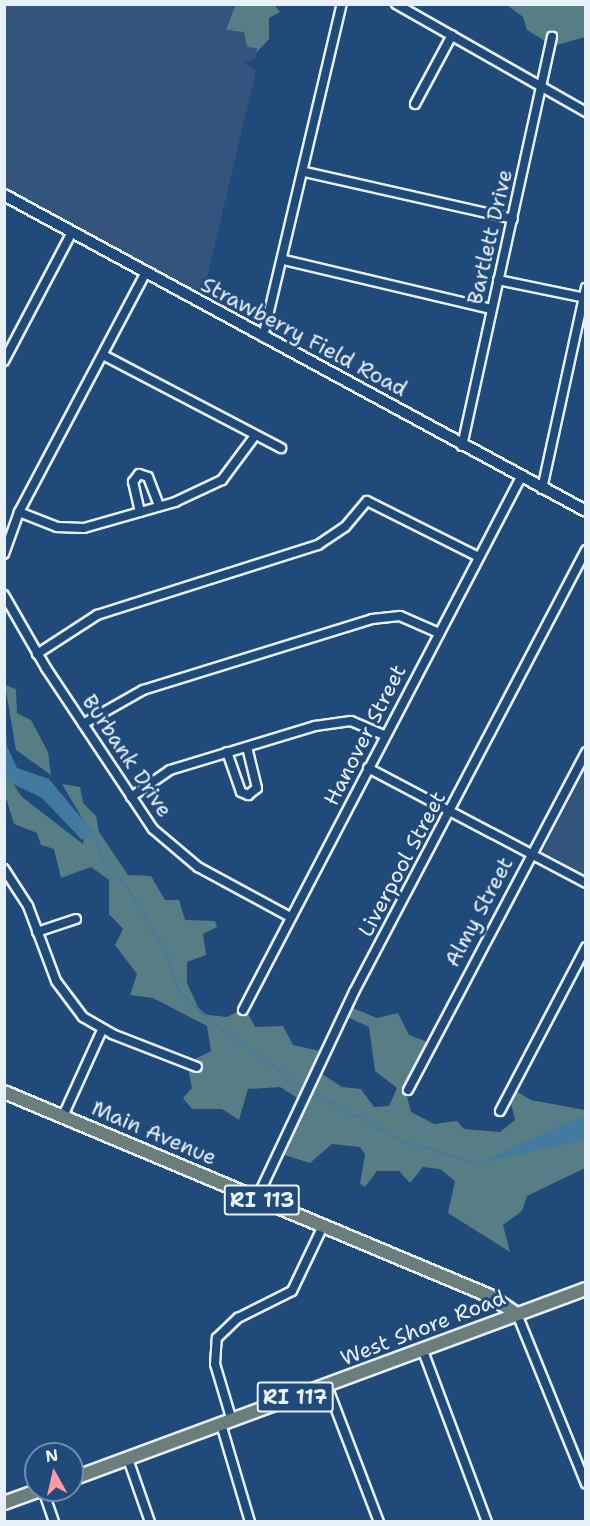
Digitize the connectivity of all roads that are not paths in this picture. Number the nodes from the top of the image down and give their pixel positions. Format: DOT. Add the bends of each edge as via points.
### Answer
graph roads {
  1 [pos="342,4"];
  2 [pos="396,4"];
  3 [pos="452,35"];
  4 [pos="552,37"];
  5 [pos="542,84"];
  6 [pos="415,104"];
  7 [pos="585,112"];
  8 [pos="305,172"];
  9 [pos="4,195"];
  10 [pos="513,219"];
  11 [pos="71,234"];
  12 [pos="285,260"];
  13 [pos="145,274"];
  14 [pos="498,280"];
  15 [pos="585,288"];
  16 [pos="584,298"];
  17 [pos="491,309"];
  18 [pos="262,337"];
  19 [pos="103,355"];
  20 [pos="4,361"];
  21 [pos="254,436"];
  22 [pos="462,446"];
  23 [pos="281,448"];
  24 [pos="521,477"];
  25 [pos="542,489"];
  26 [pos="159,506"];
  27 [pos="585,511"];
  28 [pos="19,512"];
  29 [pos="140,512"];
  30 [pos="585,550"];
  31 [pos="5,552"];
  32 [pos="478,557"];
  33 [pos="4,595"];
  34 [pos="439,633"];
  35 [pos="37,654"];
  36 [pos="83,724"];
  37 [pos="384,735"];
  38 [pos="247,747"];
  39 [pos="227,752"];
  40 [pos="585,752"];
  41 [pos="368,768"];
  42 [pos="131,798"];
  43 [pos="450,812"];
  44 [pos="530,854"];
  45 [pos="4,869"];
  46 [pos="585,883"];
  47 [pos="290,917"];
  48 [pos="76,919"];
  49 [pos="37,932"];
  50 [pos="585,947"];
  51 [pos="243,1010"];
  52 [pos="102,1030"];
  53 [pos="197,1067"];
  54 [pos="408,1090"];
  55 [pos="4,1092"];
  56 [pos="500,1111"];
  57 [pos="63,1116"];
  58 [pos="257,1198"];
  59 [pos="323,1226"];
  60 [pos="585,1289"];
  61 [pos="518,1314"];
  62 [pos="423,1351"];
  63 [pos="327,1386"];
  64 [pos="227,1422"];
  65 [pos="128,1458"];
  66 [pos="84,1474"];
  67 [pos="585,1484"];
  68 [pos="24,1496"];
  69 [pos="46,1502"];
  70 [pos="4,1503"];
  71 [pos="54,1521"];
  72 [pos="150,1521"];
  73 [pos="250,1521"];
  74 [pos="380,1521"];
  75 [pos="487,1521"];
  1 -- 8 [label="street"];
  2 -- 3 [label="street"];
  3 -- 5 [label="street"];
  3 -- 6 [label="street"];
  4 -- 5 [label="street, Bartlett Drive"];
  5 -- 7 [label="street"];
  5 -- 10 [label="street, Bartlett Drive"];
  8 -- 10 [label="street"];
  8 -- 12 [label="street"];
  9 -- 11 [label="street, Strawberry Field Road"];
  10 -- 14 [label="street, Bartlett Drive"];
  11 -- 13 [label="street, Strawberry Field Road"];
  11 -- 20 [label="street"];
  12 -- 17 [label="street"];
  12 -- 18 [label="street"];
  13 -- 18 [label="street, Strawberry Field Road"];
  13 -- 19 [label="street"];
  14 -- 16 [label="street"];
  14 -- 17 [label="street, Bartlett Drive"];
  15 -- 16 [label="street"];
  16 -- 25 [label="street"];
  17 -- 22 [label="street, Bartlett Drive"];
  18 -- 22 [label="street, Strawberry Field Road"];
  19 -- 21 [label="street"];
  19 -- 28 [label="street"];
  21 -- 23 [label="street"];
  21 -- 26 [label="street" via="222,480"];
  22 -- 24 [label="street, Strawberry Field Road"];
  24 -- 25 [label="street, Strawberry Field Road"];
  24 -- 32 [label="street, Hanover Street"];
  25 -- 27 [label="street, Strawberry Field Road"];
  26 -- 29 [label="street"];
  26 -- 29 [label="street" via="148,477 140,474 134,482"];
  28 -- 29 [label="street" via="75,528"];
  28 -- 31 [label="street"];
  30 -- 43 [label="street, Liverpool Street"];
  32 -- 34 [label="street, Hanover Street"];
  32 -- 35 [label="street" via="375,500 361,506 345,527 318,545 97,615"];
  33 -- 35 [label="street, Burbank Drive"];
  34 -- 36 [label="street" via="400,616 372,619 143,690"];
  34 -- 37 [label="street, Hanover Street"];
  35 -- 36 [label="street, Burbank Drive"];
  36 -- 42 [label="street, Burbank Drive"];
  37 -- 38 [label="street" via="340,721"];
  37 -- 41 [label="street, Hanover Street"];
  38 -- 39 [label="street"];
  38 -- 39 [label="street" via="257,788 248,795 241,792"];
  39 -- 42 [label="street" via="161,774"];
  40 -- 44 [label="street, Almy Street"];
  41 -- 43 [label="street"];
  41 -- 47 [label="street, Hanover Street"];
  42 -- 47 [label="street, Burbank Drive" via="185,857"];
  43 -- 44 [label="street"];
  43 -- 58 [label="street, Liverpool Street" via="344,1012"];
  44 -- 46 [label="street"];
  44 -- 54 [label="street, Almy Street"];
  45 -- 49 [label="street" via="23,895"];
  47 -- 51 [label="street, Hanover Street"];
  48 -- 49 [label="street"];
  49 -- 52 [label="street" via="59,986"];
  50 -- 56 [label="street"];
  52 -- 53 [label="street"];
  52 -- 57 [label="street"];
  55 -- 57 [label="main road, Main Avenue / RI 113"];
  57 -- 58 [label="main road, Main Avenue / RI 113"];
  58 -- 59 [label="main road, Main Avenue / RI 113"];
  59 -- 61 [label="main road, Main Avenue / RI 113" via="490,1296"];
  59 -- 64 [label="street" via="292,1291 238,1318 217,1338 215,1364"];
  60 -- 61 [label="main road, West Shore Road / RI 117"];
  61 -- 62 [label="main road, West Shore Road / RI 117"];
  61 -- 67 [label="street"];
  62 -- 63 [label="main road, West Shore Road / RI 117"];
  62 -- 75 [label="street"];
  63 -- 64 [label="main road, West Shore Road / RI 117"];
  63 -- 74 [label="street"];
  64 -- 65 [label="main road, West Shore Road / RI 117"];
  64 -- 73 [label="street"];
  65 -- 66 [label="main road, West Shore Road / RI 117"];
  65 -- 72 [label="street"];
  68 -- 70 [label="main road"];
  69 -- 71 [label="street"];
}
